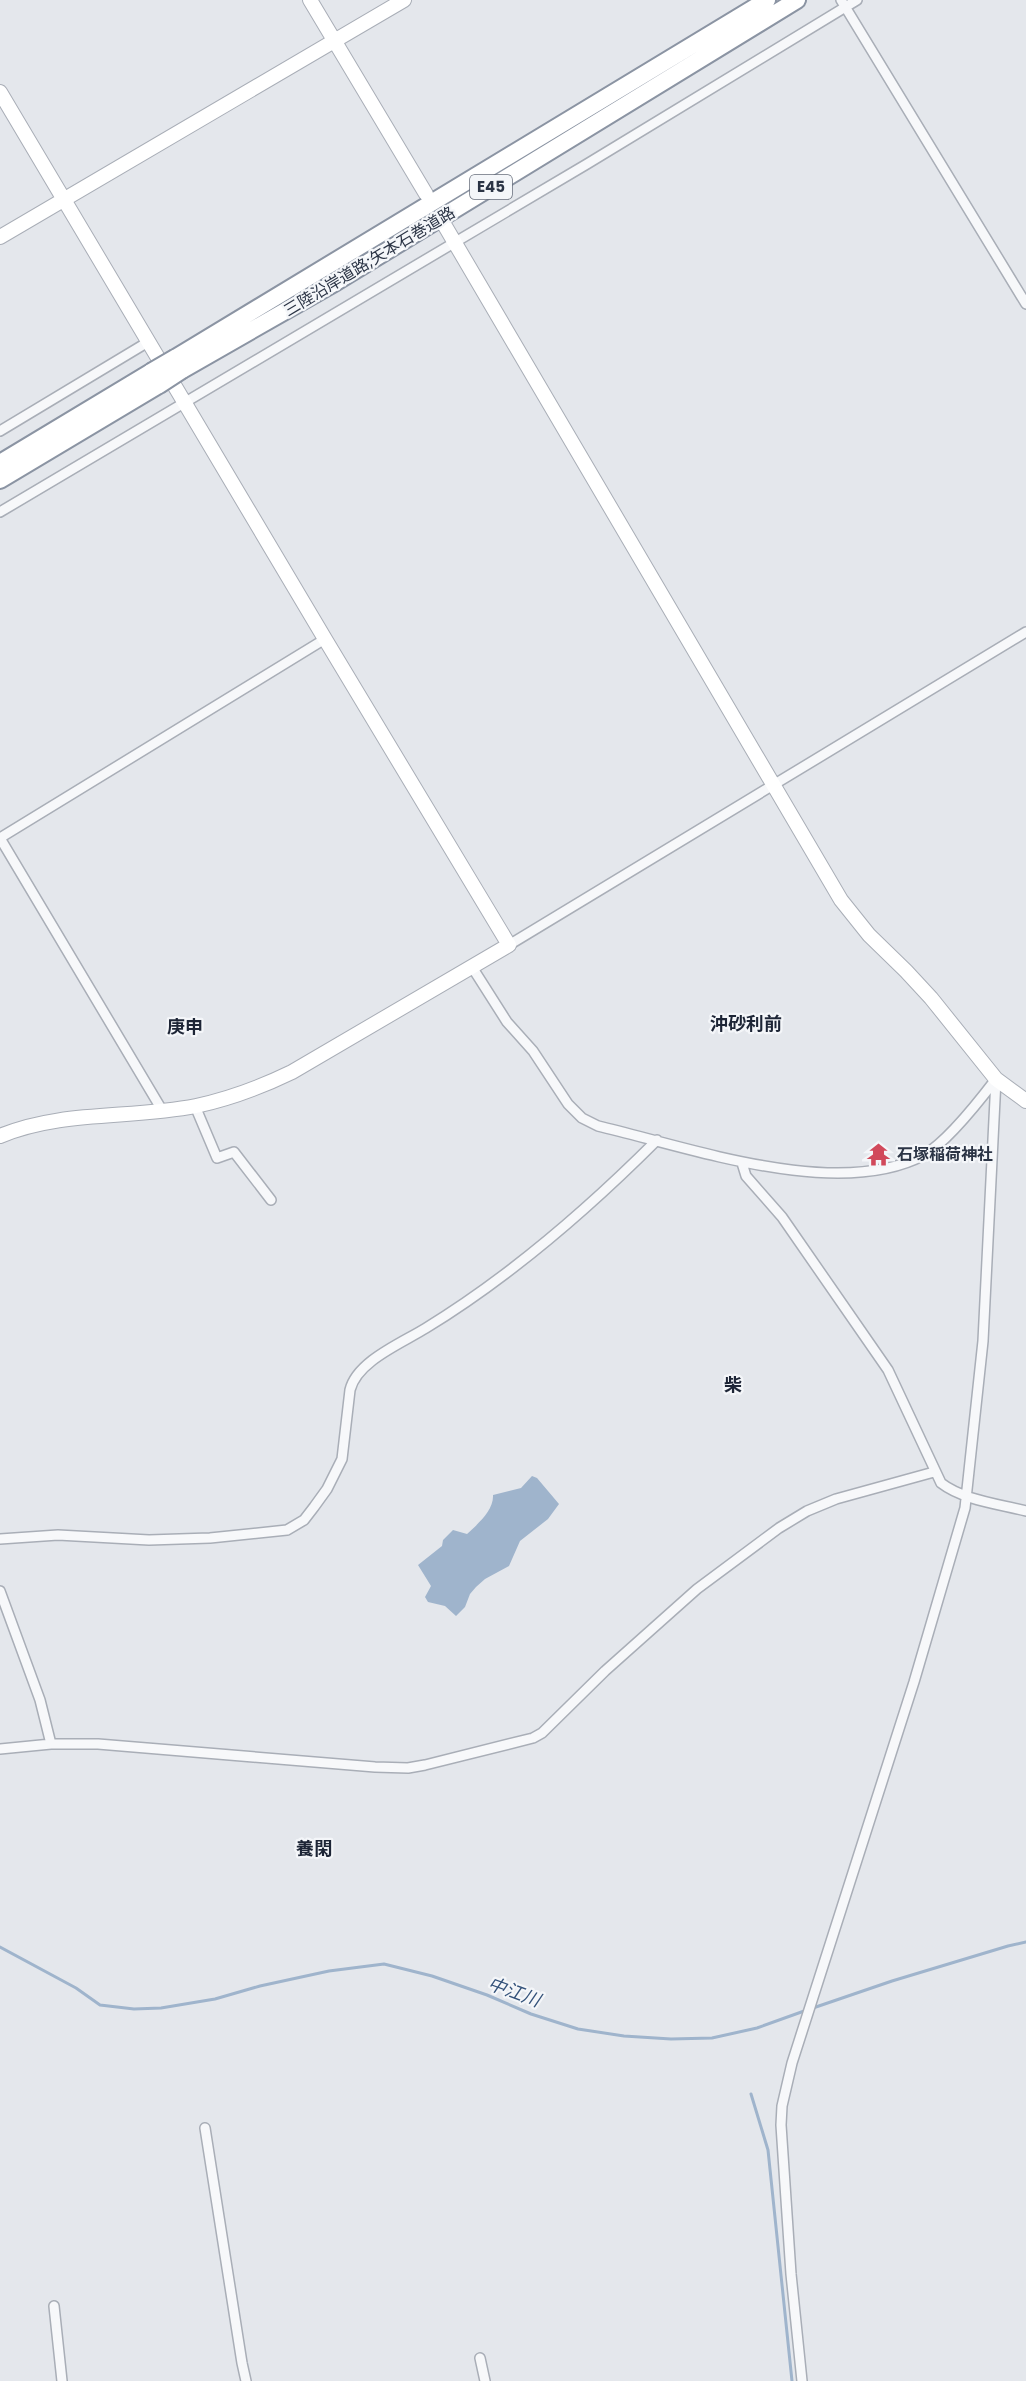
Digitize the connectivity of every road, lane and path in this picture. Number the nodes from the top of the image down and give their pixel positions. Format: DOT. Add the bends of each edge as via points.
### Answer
graph roads {
  1 [pos="310,0"];
  2 [pos="405,0"];
  3 [pos="767,0"];
  4 [pos="796,0"];
  5 [pos="857,0"];
  6 [pos="843,4"];
  7 [pos="335,42"];
  8 [pos="0,92"];
  9 [pos="426,195"];
  10 [pos="64,200"];
  11 [pos="445,226"];
  12 [pos="0,237"];
  13 [pos="454,242"];
  14 [pos="1026,304"];
  15 [pos="148,342"];
  16 [pos="179,364"];
  17 [pos="155,378"];
  18 [pos="184,402"];
  19 [pos="0,431"];
  20 [pos="0,463"];
  21 [pos="0,480"];
  22 [pos="0,512"];
  23 [pos="1026,632"];
  24 [pos="325,639"];
  25 [pos="775,786"];
  26 [pos="0,838"];
  27 [pos="510,945"];
  28 [pos="472,967"];
  29 [pos="996,1079"];
  30 [pos="1026,1101"];
  31 [pos="195,1106"];
  32 [pos="162,1110"];
  33 [pos="0,1136"];
  34 [pos="657,1140"];
  35 [pos="742,1163"];
  36 [pos="271,1200"];
  37 [pos="934,1472"];
  38 [pos="966,1496"];
  39 [pos="1026,1511"];
  40 [pos="0,1539"];
  41 [pos="0,1591"];
  42 [pos="51,1744"];
  43 [pos="0,1749"];
  44 [pos="205,2128"];
  45 [pos="54,2306"];
  46 [pos="480,2358"];
  47 [pos="62,2381"];
  48 [pos="246,2381"];
  49 [pos="486,2381"];
  50 [pos="802,2381"];
  1 -- 7 [label="street"];
  2 -- 7 [label="street"];
  3 -- 16 [label="highway, 三陸沿岸道路;矢本石巻道路 / E45"];
  4 -- 16 [label="highway, 三陸沿岸道路;矢本石巻道路 / E45" via="336,282"];
  5 -- 6 [label="street"];
  6 -- 13 [label="street"];
  6 -- 14 [label="street"];
  7 -- 9 [label="street"];
  7 -- 10 [label="street"];
  8 -- 10 [label="street"];
  10 -- 12 [label="street"];
  10 -- 15 [label="street"];
  11 -- 13 [label="street"];
  13 -- 18 [label="street"];
  13 -- 25 [label="street"];
  15 -- 18 [label="street"];
  15 -- 19 [label="street"];
  16 -- 17 [label="highway, 三陸沿岸道路;矢本石巻道路 / E45, bridge"];
  17 -- 20 [label="highway, 三陸沿岸道路;矢本石巻道路 / E45"];
  17 -- 21 [label="highway, 三陸沿岸道路;矢本石巻道路 / E45"];
  18 -- 22 [label="street"];
  18 -- 24 [label="street"];
  23 -- 25 [label="street"];
  24 -- 26 [label="street"];
  24 -- 27 [label="street"];
  25 -- 27 [label="street"];
  25 -- 29 [label="street" via="848,909 931,998"];
  26 -- 32 [label="street"];
  27 -- 28 [label="street"];
  28 -- 31 [label="street" via="292,1072 258,1088"];
  28 -- 34 [label="street" via="507,1022 582,1118 598,1126"];
  29 -- 30 [label="street"];
  29 -- 35 [label="street" via="926,1154 897,1166 825,1172"];
  29 -- 38 [label="street" via="983,1341"];
  31 -- 32 [label="street"];
  31 -- 36 [label="street" via="217,1158 234,1152"];
  32 -- 33 [label="street" via="40,1124"];
  34 -- 35 [label="street"];
  34 -- 40 [label="street" via="609,1187 518,1263 364,1366 352,1379 342,1459 327,1489 304,1520 287,1530 210,1538 149,1540 58,1535"];
  35 -- 37 [label="street" via="746,1176 782,1217 888,1370"];
  37 -- 38 [label="street" via="950,1490"];
  37 -- 42 [label="street" via="836,1499 779,1528 689,1597 604,1671 542,1733 522,1742 408,1768 98,1744"];
  38 -- 39 [label="street"];
  38 -- 50 [label="street" via="914,1682 782,2106"];
  41 -- 42 [label="street" via="40,1700"];
  42 -- 43 [label="street"];
  44 -- 48 [label="street"];
  45 -- 47 [label="street"];
  46 -- 49 [label="street"];
}
